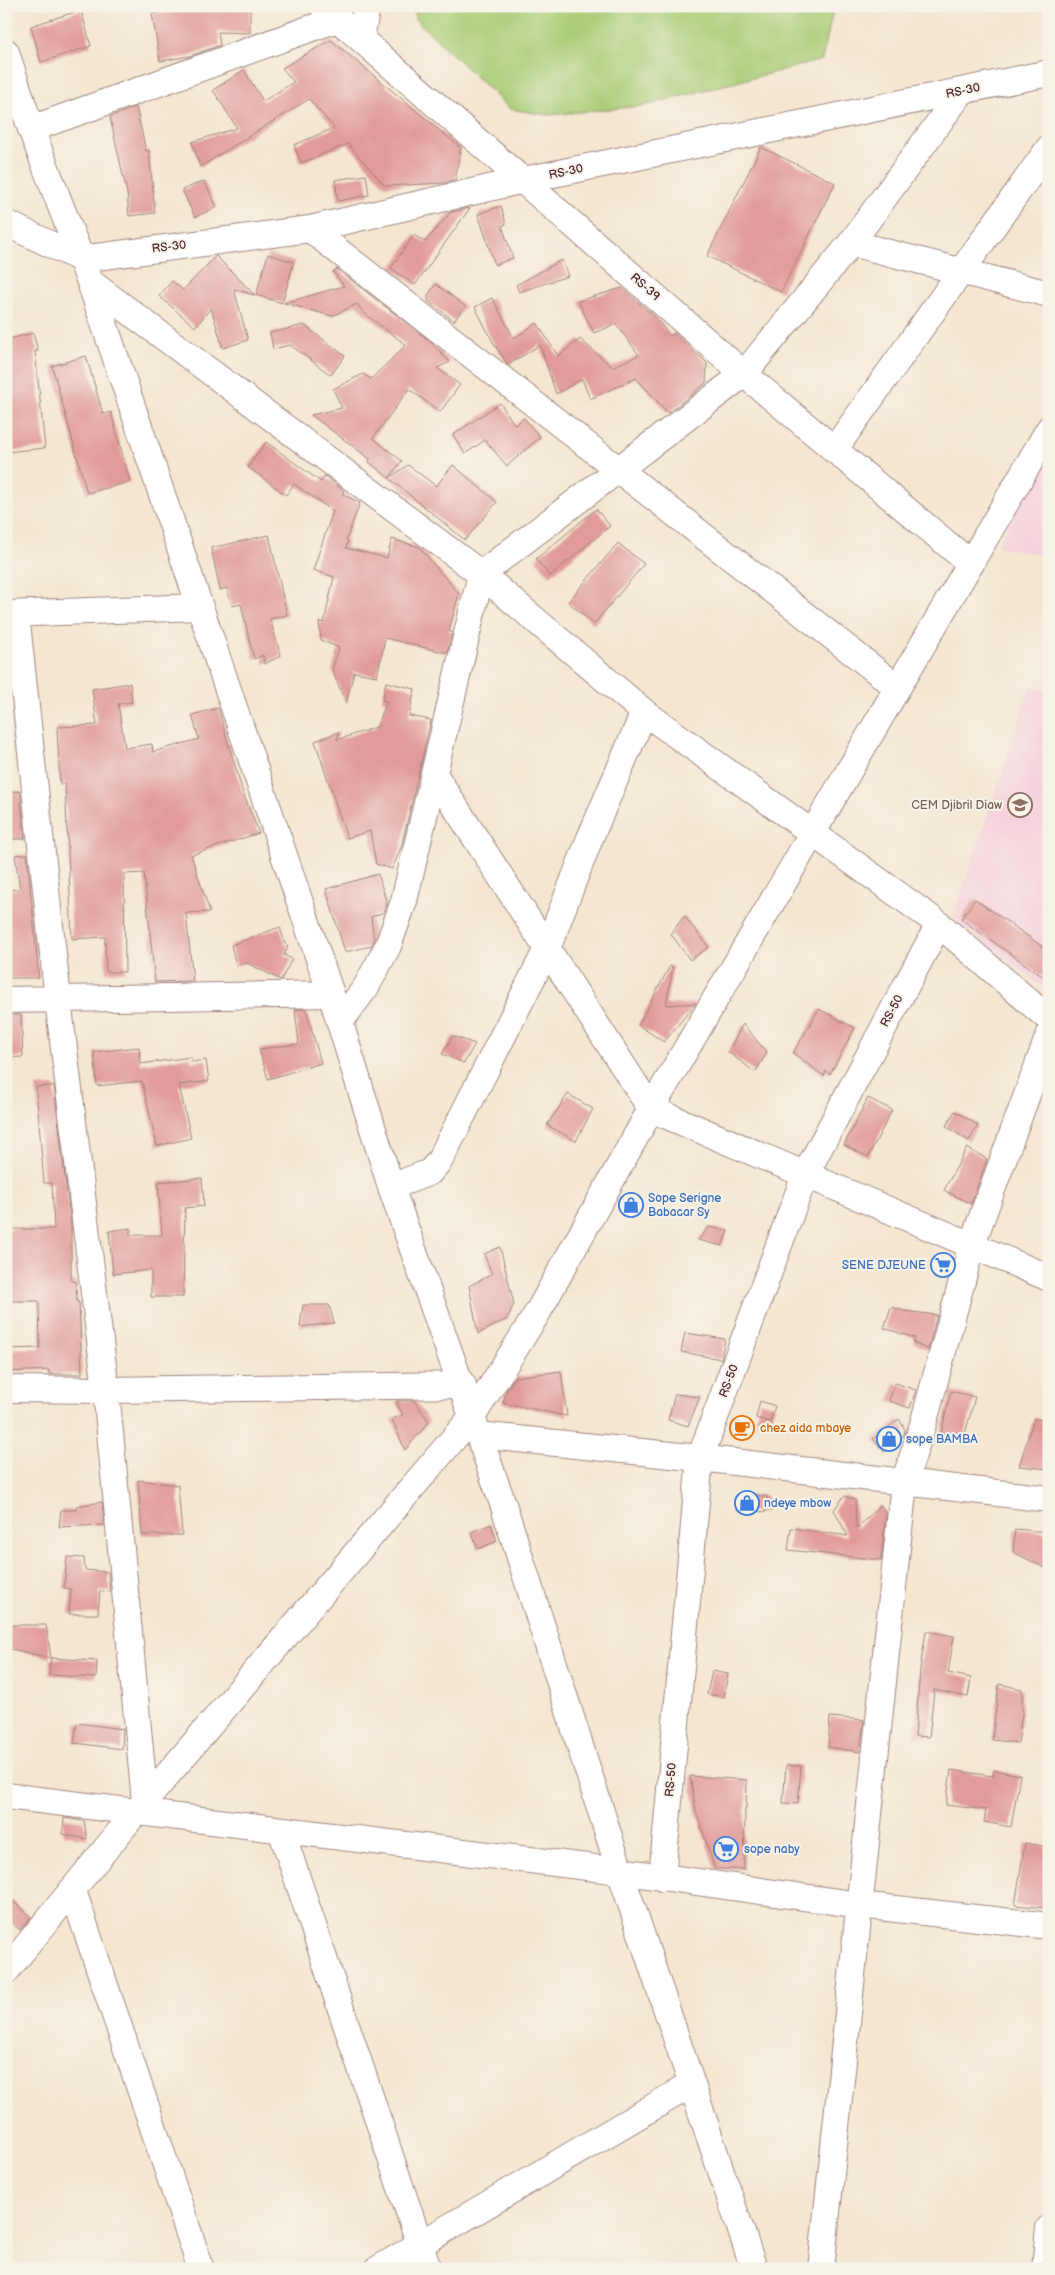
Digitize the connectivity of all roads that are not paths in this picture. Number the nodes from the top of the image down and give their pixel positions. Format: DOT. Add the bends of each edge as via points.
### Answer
graph roads {
  1 [pos="368,6"];
  2 [pos="330,13"];
  3 [pos="361,38"];
  4 [pos="6,52"];
  5 [pos="1049,73"];
  6 [pos="962,91"];
  7 [pos="31,129"];
  8 [pos="1049,148"];
  9 [pos="524,180"];
  10 [pos="6,223"];
  11 [pos="310,229"];
  12 [pos="851,243"];
  13 [pos="86,270"];
  14 [pos="962,271"];
  15 [pos="1049,294"];
  16 [pos="744,374"];
  17 [pos="1049,429"];
  18 [pos="834,450"];
  19 [pos="618,471"];
  20 [pos="971,564"];
  21 [pos="481,574"];
  22 [pos="200,607"];
  23 [pos="11,614"];
  24 [pos="897,686"];
  25 [pos="644,712"];
  26 [pos="434,774"];
  27 [pos="813,831"];
  28 [pos="939,924"];
  29 [pos="547,949"];
  30 [pos="331,994"];
  31 [pos="6,1000"];
  32 [pos="58,1000"];
  33 [pos="1049,1019"];
  34 [pos="340,1022"];
  35 [pos="1049,1035"];
  36 [pos="652,1110"];
  37 [pos="805,1175"];
  38 [pos="391,1187"];
  39 [pos="972,1244"];
  40 [pos="1049,1278"];
  41 [pos="463,1385"];
  42 [pos="6,1389"];
  43 [pos="106,1390"];
  44 [pos="476,1426"];
  45 [pos="700,1458"];
  46 [pos="904,1483"];
  47 [pos="1049,1499"];
  48 [pos="6,1796"];
  49 [pos="140,1808"];
  50 [pos="281,1830"];
  51 [pos="620,1871"];
  52 [pos="662,1878"];
  53 [pos="73,1891"];
  54 [pos="860,1905"];
  55 [pos="1049,1926"];
  56 [pos="6,1971"];
  57 [pos="692,2084"];
  58 [pos="1049,2228"];
  59 [pos="420,2244"];
  60 [pos="201,2269"];
  61 [pos="378,2269"];
  62 [pos="428,2269"];
  63 [pos="754,2269"];
  64 [pos="821,2269"];
  65 [pos="1045,2269"];
  1 -- 3 [label="street"];
  2 -- 3 [label="street, RS-39"];
  2 -- 7 [label="street"];
  3 -- 9 [label="street, RS-39"];
  4 -- 7 [label="street"];
  5 -- 6 [label="street, RS-30"];
  6 -- 9 [label="street, RS-30"];
  6 -- 12 [label="street"];
  7 -- 13 [label="street"];
  8 -- 14 [label="street"];
  9 -- 11 [label="street, RS-30"];
  9 -- 16 [label="street, RS-39"];
  10 -- 13 [label="street"];
  11 -- 13 [label="street, RS-30"];
  11 -- 19 [label="street"];
  12 -- 14 [label="street"];
  12 -- 16 [label="street"];
  13 -- 21 [label="street"];
  13 -- 22 [label="street"];
  14 -- 15 [label="street"];
  14 -- 18 [label="street"];
  16 -- 18 [label="street, RS-39"];
  16 -- 19 [label="street"];
  17 -- 20 [label="street"];
  18 -- 20 [label="street, RS-39"];
  19 -- 21 [label="street"];
  19 -- 24 [label="street"];
  20 -- 24 [label="street"];
  21 -- 25 [label="street"];
  21 -- 26 [label="street"];
  22 -- 23 [label="street"];
  22 -- 30 [label="street"];
  23 -- 32 [label="street"];
  24 -- 27 [label="street"];
  25 -- 27 [label="street"];
  25 -- 29 [label="street"];
  26 -- 29 [label="street"];
  26 -- 34 [label="street" via="404,901 388,946 366,987"];
  27 -- 28 [label="street"];
  27 -- 36 [label="street"];
  28 -- 33 [label="street"];
  28 -- 37 [label="street, RS-50"];
  29 -- 36 [label="street"];
  29 -- 38 [label="street" via="440,1160 430,1172"];
  30 -- 32 [label="street"];
  30 -- 34 [label="street"];
  31 -- 32 [label="street"];
  32 -- 43 [label="street"];
  34 -- 38 [label="street"];
  35 -- 39 [label="street"];
  36 -- 37 [label="street"];
  36 -- 44 [label="street"];
  37 -- 39 [label="street"];
  37 -- 45 [label="street, RS-50"];
  38 -- 41 [label="street"];
  39 -- 40 [label="street"];
  39 -- 46 [label="street"];
  41 -- 43 [label="street"];
  41 -- 44 [label="street"];
  42 -- 43 [label="street"];
  43 -- 49 [label="street"];
  44 -- 45 [label="street"];
  44 -- 49 [label="street"];
  44 -- 51 [label="street" via="504,1504"];
  45 -- 46 [label="street"];
  45 -- 52 [label="street, RS-50"];
  46 -- 47 [label="street"];
  46 -- 54 [label="street"];
  48 -- 49 [label="street"];
  49 -- 50 [label="street"];
  49 -- 53 [label="street"];
  50 -- 51 [label="street"];
  50 -- 59 [label="street"];
  51 -- 52 [label="street"];
  51 -- 57 [label="street"];
  52 -- 54 [label="street"];
  53 -- 56 [label="street"];
  53 -- 60 [label="street"];
  54 -- 55 [label="street"];
  54 -- 64 [label="street"];
  57 -- 59 [label="street"];
  57 -- 63 [label="street"];
  58 -- 65 [label="street"];
  59 -- 61 [label="street"];
  59 -- 62 [label="street"];
}
